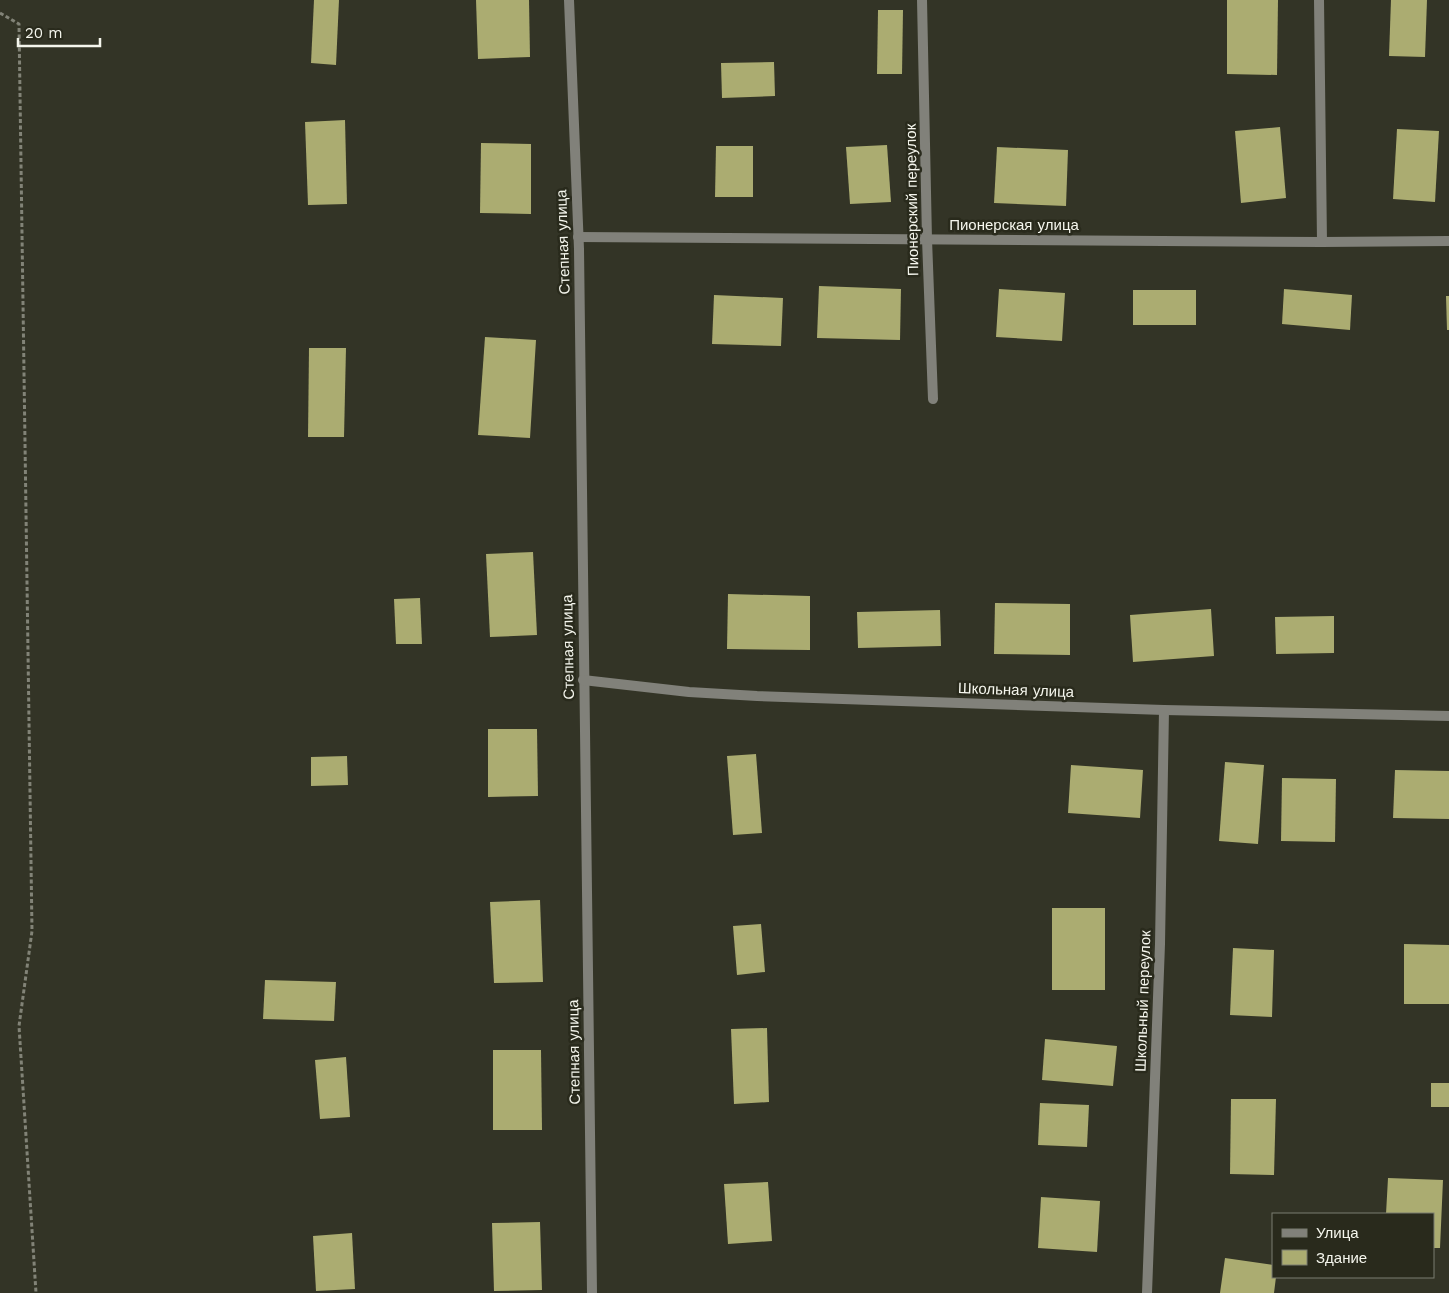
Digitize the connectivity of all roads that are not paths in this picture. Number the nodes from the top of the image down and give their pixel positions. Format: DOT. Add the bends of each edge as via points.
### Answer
graph roads {
  1 [pos="569,0"];
  2 [pos="922,0"];
  3 [pos="1319,0"];
  4 [pos="578,237"];
  5 [pos="927,239"];
  6 [pos="1449,241"];
  7 [pos="1322,242"];
  8 [pos="933,399"];
  9 [pos="584,680"];
  10 [pos="1164,710"];
  11 [pos="1449,716"];
  12 [pos="592,1293"];
  13 [pos="1147,1293"];
  1 -- 4 [label="street, Степная улица"];
  2 -- 5 [label="street, Пионерский переулок"];
  3 -- 7 [label="street"];
  4 -- 5 [label="street, Пионерская улица"];
  4 -- 9 [label="street, Степная улица"];
  5 -- 7 [label="street, Пионерская улица"];
  5 -- 8 [label="street, Пионерский переулок"];
  6 -- 7 [label="street, Пионерская улица"];
  9 -- 10 [label="street, Школьная улица" via="757,696"];
  9 -- 12 [label="street, Степная улица"];
  10 -- 11 [label="street, Школьная улица"];
  10 -- 13 [label="street, Школьный переулок" via="1160,944"];
}
